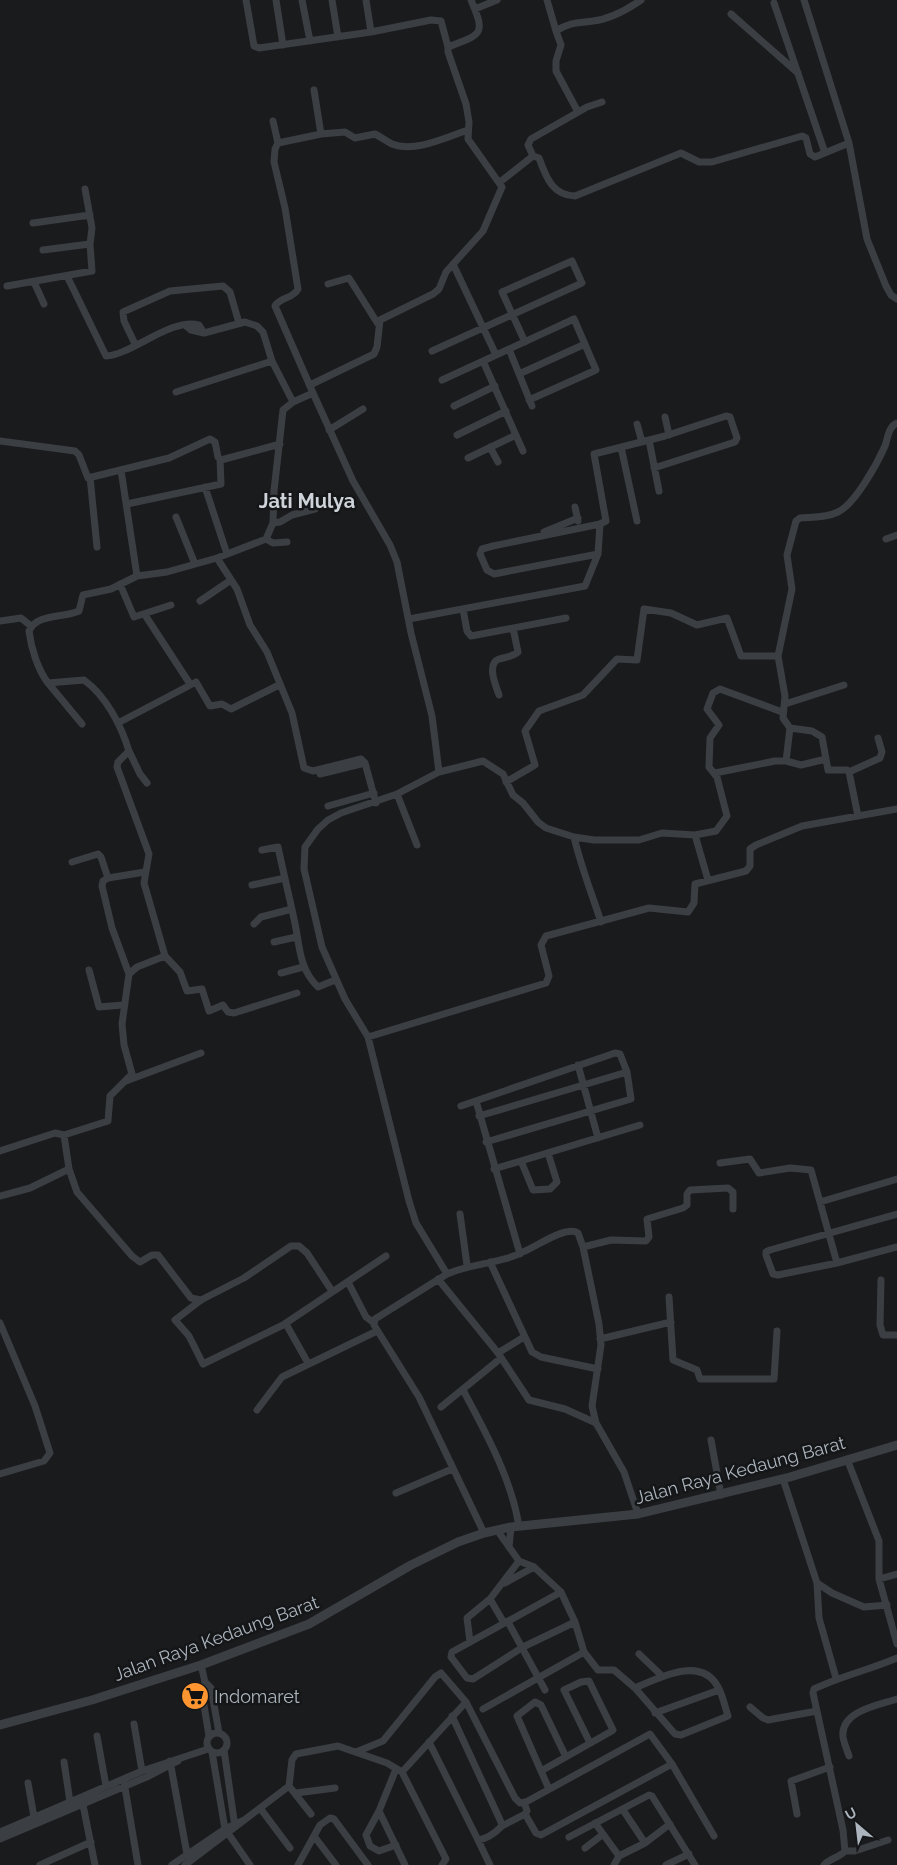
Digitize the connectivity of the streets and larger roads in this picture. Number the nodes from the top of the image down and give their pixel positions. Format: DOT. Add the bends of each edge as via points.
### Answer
graph roads {
  1 [pos="246,0"];
  2 [pos="276,0"];
  3 [pos="302,0"];
  4 [pos="332,0"];
  5 [pos="366,0"];
  6 [pos="471,0"];
  7 [pos="496,0"];
  8 [pos="547,0"];
  9 [pos="641,0"];
  10 [pos="804,0"];
  11 [pos="774,3"];
  12 [pos="475,10"];
  13 [pos="731,14"];
  14 [pos="556,31"];
  15 [pos="371,32"];
  16 [pos="338,37"];
  17 [pos="310,41"];
  18 [pos="283,45"];
  19 [pos="448,47"];
  20 [pos="798,74"];
  21 [pos="314,90"];
  22 [pos="602,102"];
  23 [pos="578,112"];
  24 [pos="273,121"];
  25 [pos="468,130"];
  26 [pos="321,134"];
  27 [pos="278,143"];
  28 [pos="849,143"];
  29 [pos="825,154"];
  30 [pos="533,156"];
  31 [pos="500,182"];
  32 [pos="85,189"];
  33 [pos="90,215"];
  34 [pos="33,223"];
  35 [pos="90,244"];
  36 [pos="43,250"];
  37 [pos="453,264"];
  38 [pos="68,276"];
  39 [pos="34,282"];
  40 [pos="328,284"];
  41 [pos="7,286"];
  42 [pos="897,299"];
  43 [pos="44,304"];
  44 [pos="513,314"];
  45 [pos="240,323"];
  46 [pos="378,324"];
  47 [pos="484,327"];
  48 [pos="525,342"];
  49 [pos="135,344"];
  50 [pos="585,344"];
  51 [pos="509,349"];
  52 [pos="432,351"];
  53 [pos="496,355"];
  54 [pos="272,361"];
  55 [pos="484,361"];
  56 [pos="519,374"];
  57 [pos="442,380"];
  58 [pos="310,385"];
  59 [pos="495,386"];
  60 [pos="176,392"];
  61 [pos="313,393"];
  62 [pos="293,402"];
  63 [pos="454,406"];
  64 [pos="363,409"];
  65 [pos="506,412"];
  66 [pos="664,417"];
  67 [pos="897,423"];
  68 [pos="637,424"];
  69 [pos="329,430"];
  70 [pos="457,435"];
  71 [pos="516,435"];
  72 [pos="669,435"];
  73 [pos="0,441"];
  74 [pos="646,441"];
  75 [pos="280,444"];
  76 [pos="490,447"];
  77 [pos="621,447"];
  78 [pos="523,451"];
  79 [pos="468,458"];
  80 [pos="220,459"];
  81 [pos="498,462"];
  82 [pos="654,468"];
  83 [pos="121,470"];
  84 [pos="90,477"];
  85 [pos="205,487"];
  86 [pos="658,491"];
  87 [pos="127,504"];
  88 [pos="575,507"];
  89 [pos="315,509"];
  90 [pos="176,517"];
  91 [pos="578,518"];
  92 [pos="637,521"];
  93 [pos="273,523"];
  94 [pos="600,524"];
  95 [pos="580,528"];
  96 [pos="897,535"];
  97 [pos="266,539"];
  98 [pos="528,539"];
  99 [pos="886,539"];
  100 [pos="288,542"];
  101 [pos="97,547"];
  102 [pos="227,554"];
  103 [pos="598,554"];
  104 [pos="216,558"];
  105 [pos="195,564"];
  106 [pos="137,576"];
  107 [pos="231,580"];
  108 [pos="120,584"];
  109 [pos="200,601"];
  110 [pos="171,605"];
  111 [pos="463,609"];
  112 [pos="145,614"];
  113 [pos="566,618"];
  114 [pos="409,619"];
  115 [pos="0,621"];
  116 [pos="32,626"];
  117 [pos="513,628"];
  118 [pos="778,656"];
  119 [pos="48,683"];
  120 [pos="190,684"];
  121 [pos="844,685"];
  122 [pos="279,686"];
  123 [pos="499,695"];
  124 [pos="785,704"];
  125 [pos="782,712"];
  126 [pos="118,723"];
  127 [pos="82,724"];
  128 [pos="790,728"];
  129 [pos="878,738"];
  130 [pos="129,751"];
  131 [pos="826,759"];
  132 [pos="786,761"];
  133 [pos="365,763"];
  134 [pos="439,772"];
  135 [pos="849,772"];
  136 [pos="715,773"];
  137 [pos="320,774"];
  138 [pos="506,782"];
  139 [pos="147,783"];
  140 [pos="374,793"];
  141 [pos="397,794"];
  142 [pos="376,803"];
  143 [pos="328,806"];
  144 [pos="897,809"];
  145 [pos="858,816"];
  146 [pos="695,835"];
  147 [pos="574,838"];
  148 [pos="417,845"];
  149 [pos="262,850"];
  150 [pos="72,862"];
  151 [pos="145,872"];
  152 [pos="108,878"];
  153 [pos="284,878"];
  154 [pos="708,880"];
  155 [pos="252,885"];
  156 [pos="292,909"];
  157 [pos="601,922"];
  158 [pos="254,924"];
  159 [pos="296,937"];
  160 [pos="274,942"];
  161 [pos="165,956"];
  162 [pos="304,967"];
  163 [pos="88,970"];
  164 [pos="281,973"];
  165 [pos="128,974"];
  166 [pos="335,980"];
  167 [pos="297,993"];
  168 [pos="123,1006"];
  169 [pos="368,1037"];
  170 [pos="202,1053"];
  171 [pos="578,1065"];
  172 [pos="627,1072"];
  173 [pos="126,1081"];
  174 [pos="583,1086"];
  175 [pos="476,1100"];
  176 [pos="461,1106"];
  177 [pos="590,1112"];
  178 [pos="479,1116"];
  179 [pos="640,1125"];
  180 [pos="64,1135"];
  181 [pos="598,1138"];
  182 [pos="486,1142"];
  183 [pos="0,1151"];
  184 [pos="548,1153"];
  185 [pos="521,1161"];
  186 [pos="720,1163"];
  187 [pos="69,1169"];
  188 [pos="494,1169"];
  189 [pos="897,1179"];
  190 [pos="0,1196"];
  191 [pos="820,1202"];
  192 [pos="733,1209"];
  193 [pos="460,1214"];
  194 [pos="897,1214"];
  195 [pos="830,1234"];
  196 [pos="583,1247"];
  197 [pos="897,1247"];
  198 [pos="520,1254"];
  199 [pos="386,1256"];
  200 [pos="490,1262"];
  201 [pos="837,1263"];
  202 [pos="468,1265"];
  203 [pos="447,1274"];
  204 [pos="438,1279"];
  205 [pos="881,1280"];
  206 [pos="348,1282"];
  207 [pos="332,1290"];
  208 [pos="670,1297"];
  209 [pos="201,1300"];
  210 [pos="671,1322"];
  211 [pos="0,1323"];
  212 [pos="374,1323"];
  213 [pos="286,1324"];
  214 [pos="777,1331"];
  215 [pos="377,1332"];
  216 [pos="897,1335"];
  217 [pos="524,1337"];
  218 [pos="600,1339"];
  219 [pos="499,1355"];
  220 [pos="308,1363"];
  221 [pos="598,1369"];
  222 [pos="463,1390"];
  223 [pos="441,1406"];
  224 [pos="257,1410"];
  225 [pos="596,1423"];
  226 [pos="711,1440"];
  227 [pos="897,1445"];
  228 [pos="847,1459"];
  229 [pos="452,1469"];
  230 [pos="0,1474"];
  231 [pos="783,1479"];
  232 [pos="396,1493"];
  233 [pos="721,1495"];
  234 [pos="638,1514"];
  235 [pos="515,1527"];
  236 [pos="496,1530"];
  237 [pos="484,1533"];
  238 [pos="509,1547"];
  239 [pos="519,1561"];
  240 [pos="534,1567"];
  241 [pos="897,1574"];
  242 [pos="879,1579"];
  243 [pos="818,1583"];
  244 [pos="502,1585"];
  245 [pos="561,1592"];
  246 [pos="490,1599"];
  247 [pos="887,1605"];
  248 [pos="506,1622"];
  249 [pos="575,1622"];
  250 [pos="470,1642"];
  251 [pos="897,1644"];
  252 [pos="523,1647"];
  253 [pos="584,1652"];
  254 [pos="639,1654"];
  255 [pos="897,1658"];
  256 [pos="201,1665"];
  257 [pos="662,1676"];
  258 [pos="539,1677"];
  259 [pos="836,1678"];
  260 [pos="205,1682"];
  261 [pos="635,1688"];
  262 [pos="545,1690"];
  263 [pos="719,1690"];
  264 [pos="897,1699"];
  265 [pos="466,1702"];
  266 [pos="750,1706"];
  267 [pos="483,1709"];
  268 [pos="817,1712"];
  269 [pos="655,1714"];
  270 [pos="452,1716"];
  271 [pos="134,1724"];
  272 [pos="0,1725"];
  273 [pos="219,1733"];
  274 [pos="98,1736"];
  275 [pos="209,1736"];
  276 [pos="429,1742"];
  277 [pos="590,1743"];
  278 [pos="224,1750"];
  279 [pos="351,1750"];
  280 [pos="210,1751"];
  281 [pos="849,1756"];
  282 [pos="566,1757"];
  283 [pos="64,1762"];
  284 [pos="171,1763"];
  285 [pos="672,1764"];
  286 [pos="830,1767"];
  287 [pos="399,1770"];
  288 [pos="142,1771"];
  289 [pos="541,1771"];
  290 [pos="28,1782"];
  291 [pos="124,1783"];
  292 [pos="106,1786"];
  293 [pos="289,1786"];
  294 [pos="335,1788"];
  295 [pos="549,1789"];
  296 [pos="296,1793"];
  297 [pos="82,1800"];
  298 [pos="70,1802"];
  299 [pos="524,1802"];
  300 [pos="260,1808"];
  301 [pos="232,1810"];
  302 [pos="623,1810"];
  303 [pos="379,1811"];
  304 [pos="222,1812"];
  305 [pos="311,1814"];
  306 [pos="525,1814"];
  307 [pos="797,1814"];
  308 [pos="34,1817"];
  309 [pos="595,1823"];
  310 [pos="670,1824"];
  311 [pos="235,1826"];
  312 [pos="502,1826"];
  313 [pos="227,1831"];
  314 [pos="1,1834"];
  315 [pos="602,1835"];
  316 [pos="314,1836"];
  317 [pos="714,1836"];
  318 [pos="570,1837"];
  319 [pos="478,1840"];
  320 [pos="888,1840"];
  321 [pos="91,1842"];
  322 [pos="645,1842"];
  323 [pos="396,1845"];
  324 [pos="290,1848"];
  325 [pos="585,1848"];
  326 [pos="845,1851"];
  327 [pos="187,1854"];
  328 [pos="689,1854"];
  329 [pos="619,1856"];
  330 [pos="55,1862"];
  331 [pos="40,1865"];
  332 [pos="95,1865"];
  333 [pos="138,1865"];
  334 [pos="172,1865"];
  335 [pos="186,1865"];
  336 [pos="250,1865"];
  337 [pos="298,1865"];
  338 [pos="336,1865"];
  339 [pos="368,1865"];
  340 [pos="405,1865"];
  341 [pos="442,1865"];
  342 [pos="490,1865"];
  343 [pos="614,1865"];
  344 [pos="666,1865"];
  345 [pos="695,1865"];
  346 [pos="824,1865"];
  1 -- 18 [label="street" via="254,46"];
  2 -- 18 [label="street"];
  3 -- 17 [label="street"];
  4 -- 16 [label="street"];
  5 -- 15 [label="street"];
  6 -- 12 [label="street"];
  7 -- 12 [label="street"];
  8 -- 14 [label="street"];
  9 -- 14 [label="street" via="593,21 582,20"];
  10 -- 28 [label="street"];
  11 -- 20 [label="street"];
  12 -- 19 [label="street" via="480,26 478,33"];
  13 -- 20 [label="street"];
  14 -- 23 [label="street" via="561,46 556,71"];
  15 -- 16 [label="street"];
  15 -- 19 [label="street" via="441,21"];
  16 -- 17 [label="street"];
  17 -- 18 [label="street"];
  19 -- 25 [label="street" via="466,104"];
  20 -- 29 [label="street"];
  21 -- 26 [label="street"];
  22 -- 23 [label="street"];
  23 -- 30 [label="street" via="530,140 528,145"];
  24 -- 27 [label="street"];
  25 -- 26 [label="street" via="434,142 406,146 393,144 375,134 355,138 345,132"];
  25 -- 31 [label="street" via="470,143"];
  26 -- 27 [label="street"];
  27 -- 58 [label="street" via="274,149 274,162 298,289 275,306"];
  28 -- 29 [label="street"];
  28 -- 42 [label="street" via="867,239 886,286"];
  29 -- 30 [label="street" via="812,156 806,138 802,136 712,162 701,163 681,152 576,196 560,192 551,185 540,158"];
  30 -- 31 [label="street"];
  31 -- 37 [label="street" via="502,192 483,231"];
  32 -- 33 [label="street"];
  33 -- 34 [label="street"];
  33 -- 35 [label="street"];
  35 -- 36 [label="street"];
  35 -- 38 [label="street" via="92,270"];
  37 -- 46 [label="street" via="435,292 384,317"];
  37 -- 47 [label="street"];
  38 -- 39 [label="street"];
  38 -- 49 [label="street" via="104,354 109,356"];
  39 -- 41 [label="street"];
  39 -- 43 [label="street"];
  40 -- 46 [label="street" via="350,278"];
  44 -- 44 [label="street" via="582,283 572,261 502,292"];
  44 -- 47 [label="street"];
  44 -- 48 [label="street"];
  45 -- 49 [label="street" via="204,333 199,325 185,325"];
  45 -- 49 [label="street" via="230,292 223,286 170,291 123,312"];
  45 -- 54 [label="street" via="252,323 263,332"];
  46 -- 58 [label="street" via="374,354"];
  47 -- 52 [label="street"];
  47 -- 53 [label="street"];
  48 -- 50 [label="street" via="574,319"];
  48 -- 51 [label="street"];
  50 -- 56 [label="street"];
  50 -- 56 [label="street" via="596,370 531,403"];
  51 -- 53 [label="street"];
  51 -- 56 [label="street"];
  53 -- 55 [label="street"];
  54 -- 60 [label="street"];
  54 -- 62 [label="street"];
  55 -- 57 [label="street"];
  55 -- 59 [label="street"];
  58 -- 61 [label="street"];
  59 -- 63 [label="street"];
  59 -- 65 [label="street"];
  61 -- 62 [label="street"];
  61 -- 69 [label="street"];
  62 -- 75 [label="street" via="283,410"];
  64 -- 69 [label="street"];
  65 -- 70 [label="street"];
  65 -- 71 [label="street"];
  66 -- 72 [label="street"];
  67 -- 118 [label="street" via="891,427 870,473 842,510 796,521 787,555 792,589"];
  68 -- 74 [label="street"];
  69 -- 114 [label="street" via="390,545"];
  71 -- 76 [label="street"];
  71 -- 78 [label="street"];
  72 -- 74 [label="street"];
  72 -- 82 [label="street" via="727,416 737,438 732,443"];
  73 -- 84 [label="street" via="75,451 79,453 86,476"];
  74 -- 77 [label="street"];
  74 -- 82 [label="street"];
  75 -- 80 [label="street"];
  75 -- 93 [label="street"];
  76 -- 79 [label="street"];
  76 -- 81 [label="street"];
  77 -- 92 [label="street"];
  77 -- 94 [label="street" via="594,454 606,517 605,523"];
  80 -- 83 [label="street" via="214,442 210,440 172,457"];
  80 -- 85 [label="street" via="222,483"];
  82 -- 86 [label="street"];
  83 -- 84 [label="street"];
  83 -- 87 [label="street"];
  84 -- 101 [label="street"];
  85 -- 87 [label="street"];
  85 -- 102 [label="street"];
  87 -- 106 [label="street"];
  88 -- 91 [label="street"];
  89 -- 93 [label="street" via="292,514"];
  90 -- 105 [label="street"];
  91 -- 95 [label="street"];
  91 -- 98 [label="street"];
  93 -- 97 [label="street"];
  94 -- 95 [label="street"];
  94 -- 103 [label="street"];
  95 -- 98 [label="street"];
  96 -- 99 [label="street"];
  97 -- 100 [label="street" via="272,543"];
  97 -- 102 [label="street"];
  98 -- 103 [label="street" via="480,551 487,570 494,574"];
  102 -- 104 [label="street"];
  103 -- 111 [label="street" via="585,586"];
  104 -- 105 [label="street"];
  104 -- 107 [label="street"];
  105 -- 106 [label="street"];
  106 -- 108 [label="street"];
  107 -- 109 [label="street"];
  107 -- 122 [label="street" via="243,601 250,625 267,652"];
  108 -- 112 [label="street" via="133,616"];
  108 -- 116 [label="street" via="112,589 83,595 79,611 48,618"];
  110 -- 112 [label="street"];
  111 -- 114 [label="street"];
  111 -- 117 [label="street" via="467,632 471,636"];
  112 -- 120 [label="street"];
  113 -- 117 [label="street"];
  114 -- 134 [label="street" via="432,716"];
  115 -- 116 [label="street" via="21,618"];
  116 -- 119 [label="street" via="29,631 34,653"];
  117 -- 123 [label="street" via="518,652 497,660 493,665"];
  118 -- 124 [label="street"];
  118 -- 138 [label="street" via="740,655 727,618 697,625 671,614 644,609 637,660 617,659 582,695 539,711 525,732 535,765"];
  119 -- 126 [label="street" via="84,680 112,711"];
  119 -- 127 [label="street"];
  120 -- 122 [label="street" via="198,682 210,706 222,704 231,709"];
  120 -- 126 [label="street"];
  121 -- 124 [label="street"];
  122 -- 133 [label="street" via="292,713 304,768 313,771 359,759"];
  124 -- 125 [label="street"];
  125 -- 128 [label="street" via="784,722"];
  125 -- 136 [label="street" via="720,689 715,690 707,706 719,724 710,738 709,767"];
  126 -- 130 [label="street"];
  128 -- 131 [label="street" via="812,731 821,736"];
  128 -- 132 [label="street"];
  129 -- 135 [label="street" via="882,752 880,758"];
  130 -- 139 [label="street"];
  130 -- 151 [label="street" via="117,767 149,854"];
  131 -- 132 [label="street" via="801,765"];
  131 -- 135 [label="street" via="829,771"];
  132 -- 136 [label="street"];
  133 -- 137 [label="street"];
  133 -- 140 [label="street"];
  134 -- 138 [label="street" via="483,761 503,774"];
  134 -- 141 [label="street"];
  135 -- 145 [label="street"];
  136 -- 146 [label="street" via="727,816 716,830"];
  138 -- 147 [label="street" via="513,795 546,828"];
  140 -- 142 [label="street"];
  140 -- 143 [label="street"];
  141 -- 142 [label="street"];
  141 -- 148 [label="street"];
  142 -- 166 [label="street" via="328,820 305,847 304,869 322,947"];
  144 -- 145 [label="street"];
  145 -- 154 [label="street" via="802,826 756,845 750,849 750,866 746,871"];
  146 -- 147 [label="street" via="662,833 639,840"];
  146 -- 154 [label="street"];
  147 -- 157 [label="street" via="581,868 590,885"];
  149 -- 153 [label="street" via="278,846"];
  150 -- 152 [label="street" via="99,854"];
  151 -- 152 [label="street"];
  151 -- 161 [label="street" via="144,883"];
  152 -- 165 [label="street" via="102,883 104,895"];
  153 -- 155 [label="street"];
  153 -- 156 [label="street"];
  154 -- 157 [label="street" via="694,885 694,903 690,911 680,913 654,907"];
  156 -- 158 [label="street" via="261,917"];
  156 -- 159 [label="street"];
  157 -- 169 [label="street" via="544,938 541,945 549,978 544,984"];
  159 -- 160 [label="street"];
  159 -- 162 [label="street"];
  161 -- 165 [label="street"];
  161 -- 167 [label="street" via="180,972 187,991 202,989 208,1010 222,1005 234,1013"];
  162 -- 164 [label="street"];
  162 -- 166 [label="street" via="318,986"];
  163 -- 168 [label="street" via="99,1007"];
  165 -- 168 [label="street"];
  166 -- 169 [label="street"];
  168 -- 173 [label="street" via="124,1045 132,1071"];
  169 -- 203 [label="street" via="416,1223"];
  170 -- 173 [label="street"];
  171 -- 172 [label="street" via="617,1052 623,1058"];
  171 -- 174 [label="street"];
  171 -- 175 [label="street"];
  172 -- 174 [label="street"];
  172 -- 177 [label="street" via="631,1099"];
  173 -- 180 [label="street" via="110,1096 108,1121"];
  174 -- 177 [label="street"];
  174 -- 178 [label="street"];
  175 -- 176 [label="street"];
  175 -- 178 [label="street"];
  177 -- 181 [label="street"];
  177 -- 182 [label="street"];
  178 -- 182 [label="street"];
  179 -- 181 [label="street"];
  180 -- 183 [label="street" via="55,1133"];
  180 -- 187 [label="street"];
  181 -- 184 [label="street"];
  182 -- 188 [label="street"];
  184 -- 185 [label="street"];
  184 -- 185 [label="street" via="557,1182 550,1189 533,1190"];
  185 -- 188 [label="street"];
  186 -- 191 [label="street" via="750,1160 759,1173 790,1168 811,1170"];
  187 -- 190 [label="street" via="30,1188"];
  187 -- 209 [label="street" via="77,1192 132,1256 140,1262 153,1254 158,1255 191,1298"];
  188 -- 198 [label="street"];
  189 -- 191 [label="street"];
  191 -- 195 [label="street"];
  192 -- 196 [label="street" via="733,1192 728,1188 690,1190 683,1208 646,1219 649,1237 646,1241 611,1240"];
  193 -- 202 [label="street"];
  194 -- 195 [label="street"];
  195 -- 201 [label="street"];
  195 -- 201 [label="street" via="770,1250 766,1255 776,1275"];
  196 -- 198 [label="street" via="578,1233 566,1231"];
  196 -- 218 [label="street"];
  197 -- 201 [label="street"];
  198 -- 200 [label="street"];
  199 -- 206 [label="street"];
  200 -- 202 [label="street"];
  200 -- 217 [label="street"];
  202 -- 203 [label="street"];
  203 -- 204 [label="street"];
  204 -- 212 [label="street" via="375,1319"];
  204 -- 219 [label="street"];
  205 -- 216 [label="street" via="880,1326 883,1334"];
  206 -- 207 [label="street"];
  206 -- 212 [label="street" via="366,1316"];
  207 -- 209 [label="street" via="307,1253 299,1246 291,1246 244,1278"];
  207 -- 213 [label="street"];
  208 -- 210 [label="street"];
  209 -- 213 [label="street" via="175,1320 189,1336 204,1364"];
  210 -- 214 [label="street" via="673,1360 697,1370 700,1379 774,1379"];
  210 -- 218 [label="street"];
  211 -- 230 [label="street" via="35,1406 50,1452 44,1461"];
  212 -- 215 [label="street"];
  213 -- 220 [label="street"];
  215 -- 220 [label="street"];
  215 -- 229 [label="street" via="419,1397"];
  217 -- 219 [label="street"];
  217 -- 221 [label="street" via="532,1352 541,1357"];
  218 -- 221 [label="street"];
  219 -- 222 [label="street"];
  219 -- 225 [label="street" via="528,1400 565,1409"];
  220 -- 224 [label="street" via="282,1376"];
  221 -- 225 [label="street" via="592,1406"];
  222 -- 223 [label="street"];
  222 -- 235 [label="street" via="513,1498"];
  225 -- 234 [label="street" via="624,1472"];
  226 -- 233 [label="street"];
  227 -- 228 [label="street, Jalan Raya Kedaung Barat"];
  228 -- 231 [label="street, Jalan Raya Kedaung Barat"];
  228 -- 242 [label="street" via="879,1541"];
  229 -- 232 [label="street"];
  229 -- 237 [label="street"];
  231 -- 233 [label="street, Jalan Raya Kedaung Barat"];
  231 -- 243 [label="street"];
  233 -- 234 [label="street, Jalan Raya Kedaung Barat"];
  234 -- 235 [label="street, Jalan Raya Kedaung Barat"];
  235 -- 236 [label="street, Jalan Raya Kedaung Barat"];
  235 -- 238 [label="street"];
  236 -- 237 [label="street, Jalan Raya Kedaung Barat"];
  236 -- 238 [label="street"];
  237 -- 256 [label="street, Jalan Raya Kedaung Barat" via="411,1565 309,1624"];
  238 -- 239 [label="street"];
  239 -- 240 [label="street"];
  239 -- 244 [label="street"];
  240 -- 244 [label="street"];
  240 -- 245 [label="street"];
  241 -- 242 [label="street"];
  242 -- 247 [label="street"];
  243 -- 247 [label="street" via="864,1607"];
  243 -- 259 [label="street" via="819,1618"];
  244 -- 246 [label="street"];
  245 -- 248 [label="street"];
  245 -- 249 [label="street"];
  246 -- 248 [label="street"];
  246 -- 250 [label="street" via="467,1618"];
  247 -- 251 [label="street"];
  248 -- 250 [label="street"];
  248 -- 252 [label="street"];
  249 -- 252 [label="street"];
  249 -- 253 [label="street"];
  250 -- 252 [label="street" via="451,1655 470,1679"];
  252 -- 258 [label="street"];
  253 -- 258 [label="street"];
  253 -- 261 [label="street" via="598,1670 614,1670"];
  254 -- 257 [label="street"];
  255 -- 259 [label="street"];
  256 -- 260 [label="street"];
  256 -- 272 [label="street, Jalan Raya Kedaung Barat"];
  257 -- 261 [label="street"];
  257 -- 263 [label="street" via="689,1669 702,1672"];
  258 -- 262 [label="street"];
  258 -- 267 [label="street"];
  259 -- 268 [label="street" via="814,1689"];
  260 -- 273 [label="street" via="211,1688"];
  260 -- 275 [label="street" via="202,1693"];
  261 -- 269 [label="street"];
  263 -- 269 [label="street"];
  263 -- 269 [label="street" via="728,1716 681,1735 675,1734"];
  264 -- 281 [label="street" via="855,1713 844,1725 843,1736"];
  265 -- 270 [label="street"];
  265 -- 279 [label="street" via="441,1673 434,1676 383,1741"];
  265 -- 299 [label="street" via="515,1798 520,1803"];
  266 -- 268 [label="street" via="768,1720"];
  268 -- 286 [label="street"];
  270 -- 276 [label="street"];
  270 -- 312 [label="street"];
  271 -- 288 [label="street"];
  273 -- 275 [label="street"];
  273 -- 278 [label="street" via="227,1740"];
  274 -- 292 [label="street"];
  275 -- 280 [label="street" via="206,1742"];
  276 -- 287 [label="street"];
  276 -- 319 [label="street"];
  277 -- 277 [label="street" via="613,1730 589,1681 564,1690 564,1693"];
  277 -- 282 [label="street"];
  278 -- 280 [label="street" via="216,1754"];
  278 -- 301 [label="street"];
  279 -- 287 [label="street"];
  279 -- 293 [label="street" via="338,1746 296,1754 292,1760"];
  280 -- 284 [label="street"];
  280 -- 304 [label="street"];
  282 -- 289 [label="street"];
  282 -- 289 [label="street" via="541,1706 535,1702 517,1716"];
  283 -- 298 [label="street"];
  284 -- 288 [label="street"];
  284 -- 291 [label="street"];
  284 -- 327 [label="street"];
  285 -- 295 [label="street" via="650,1734"];
  285 -- 306 [label="street" via="542,1835 536,1833"];
  285 -- 317 [label="street"];
  286 -- 307 [label="street" via="791,1781"];
  286 -- 326 [label="street"];
  287 -- 303 [label="street"];
  287 -- 341 [label="street" via="446,1859"];
  288 -- 291 [label="street"];
  289 -- 295 [label="street"];
  290 -- 308 [label="street"];
  291 -- 292 [label="street"];
  291 -- 297 [label="street"];
  291 -- 333 [label="street"];
  292 -- 297 [label="street"];
  293 -- 296 [label="street"];
  293 -- 300 [label="street"];
  294 -- 296 [label="street"];
  295 -- 299 [label="street"];
  296 -- 305 [label="street"];
  297 -- 298 [label="street"];
  297 -- 314 [label="street"];
  297 -- 321 [label="street"];
  298 -- 308 [label="street"];
  299 -- 306 [label="street"];
  300 -- 311 [label="street"];
  300 -- 324 [label="street"];
  301 -- 304 [label="street"];
  301 -- 311 [label="street"];
  302 -- 309 [label="street"];
  302 -- 310 [label="street" via="649,1795"];
  302 -- 322 [label="street"];
  303 -- 323 [label="street"];
  303 -- 323 [label="street" via="366,1835 370,1846 379,1851"];
  304 -- 313 [label="street"];
  306 -- 312 [label="street"];
  308 -- 314 [label="street"];
  309 -- 315 [label="street"];
  309 -- 318 [label="street"];
  310 -- 322 [label="street"];
  310 -- 328 [label="street"];
  311 -- 313 [label="street"];
  312 -- 319 [label="street"];
  313 -- 327 [label="street"];
  313 -- 335 [label="street"];
  313 -- 336 [label="street"];
  315 -- 325 [label="street"];
  315 -- 329 [label="street"];
  316 -- 337 [label="street"];
  316 -- 338 [label="street"];
  316 -- 339 [label="street" via="320,1825 334,1819"];
  319 -- 342 [label="street"];
  320 -- 326 [label="street"];
  321 -- 330 [label="street"];
  321 -- 332 [label="street"];
  322 -- 329 [label="street"];
  323 -- 340 [label="street"];
  326 -- 346 [label="street"];
  327 -- 334 [label="street"];
  328 -- 344 [label="street"];
  328 -- 345 [label="street"];
  329 -- 343 [label="street"];
  330 -- 331 [label="street"];
}
